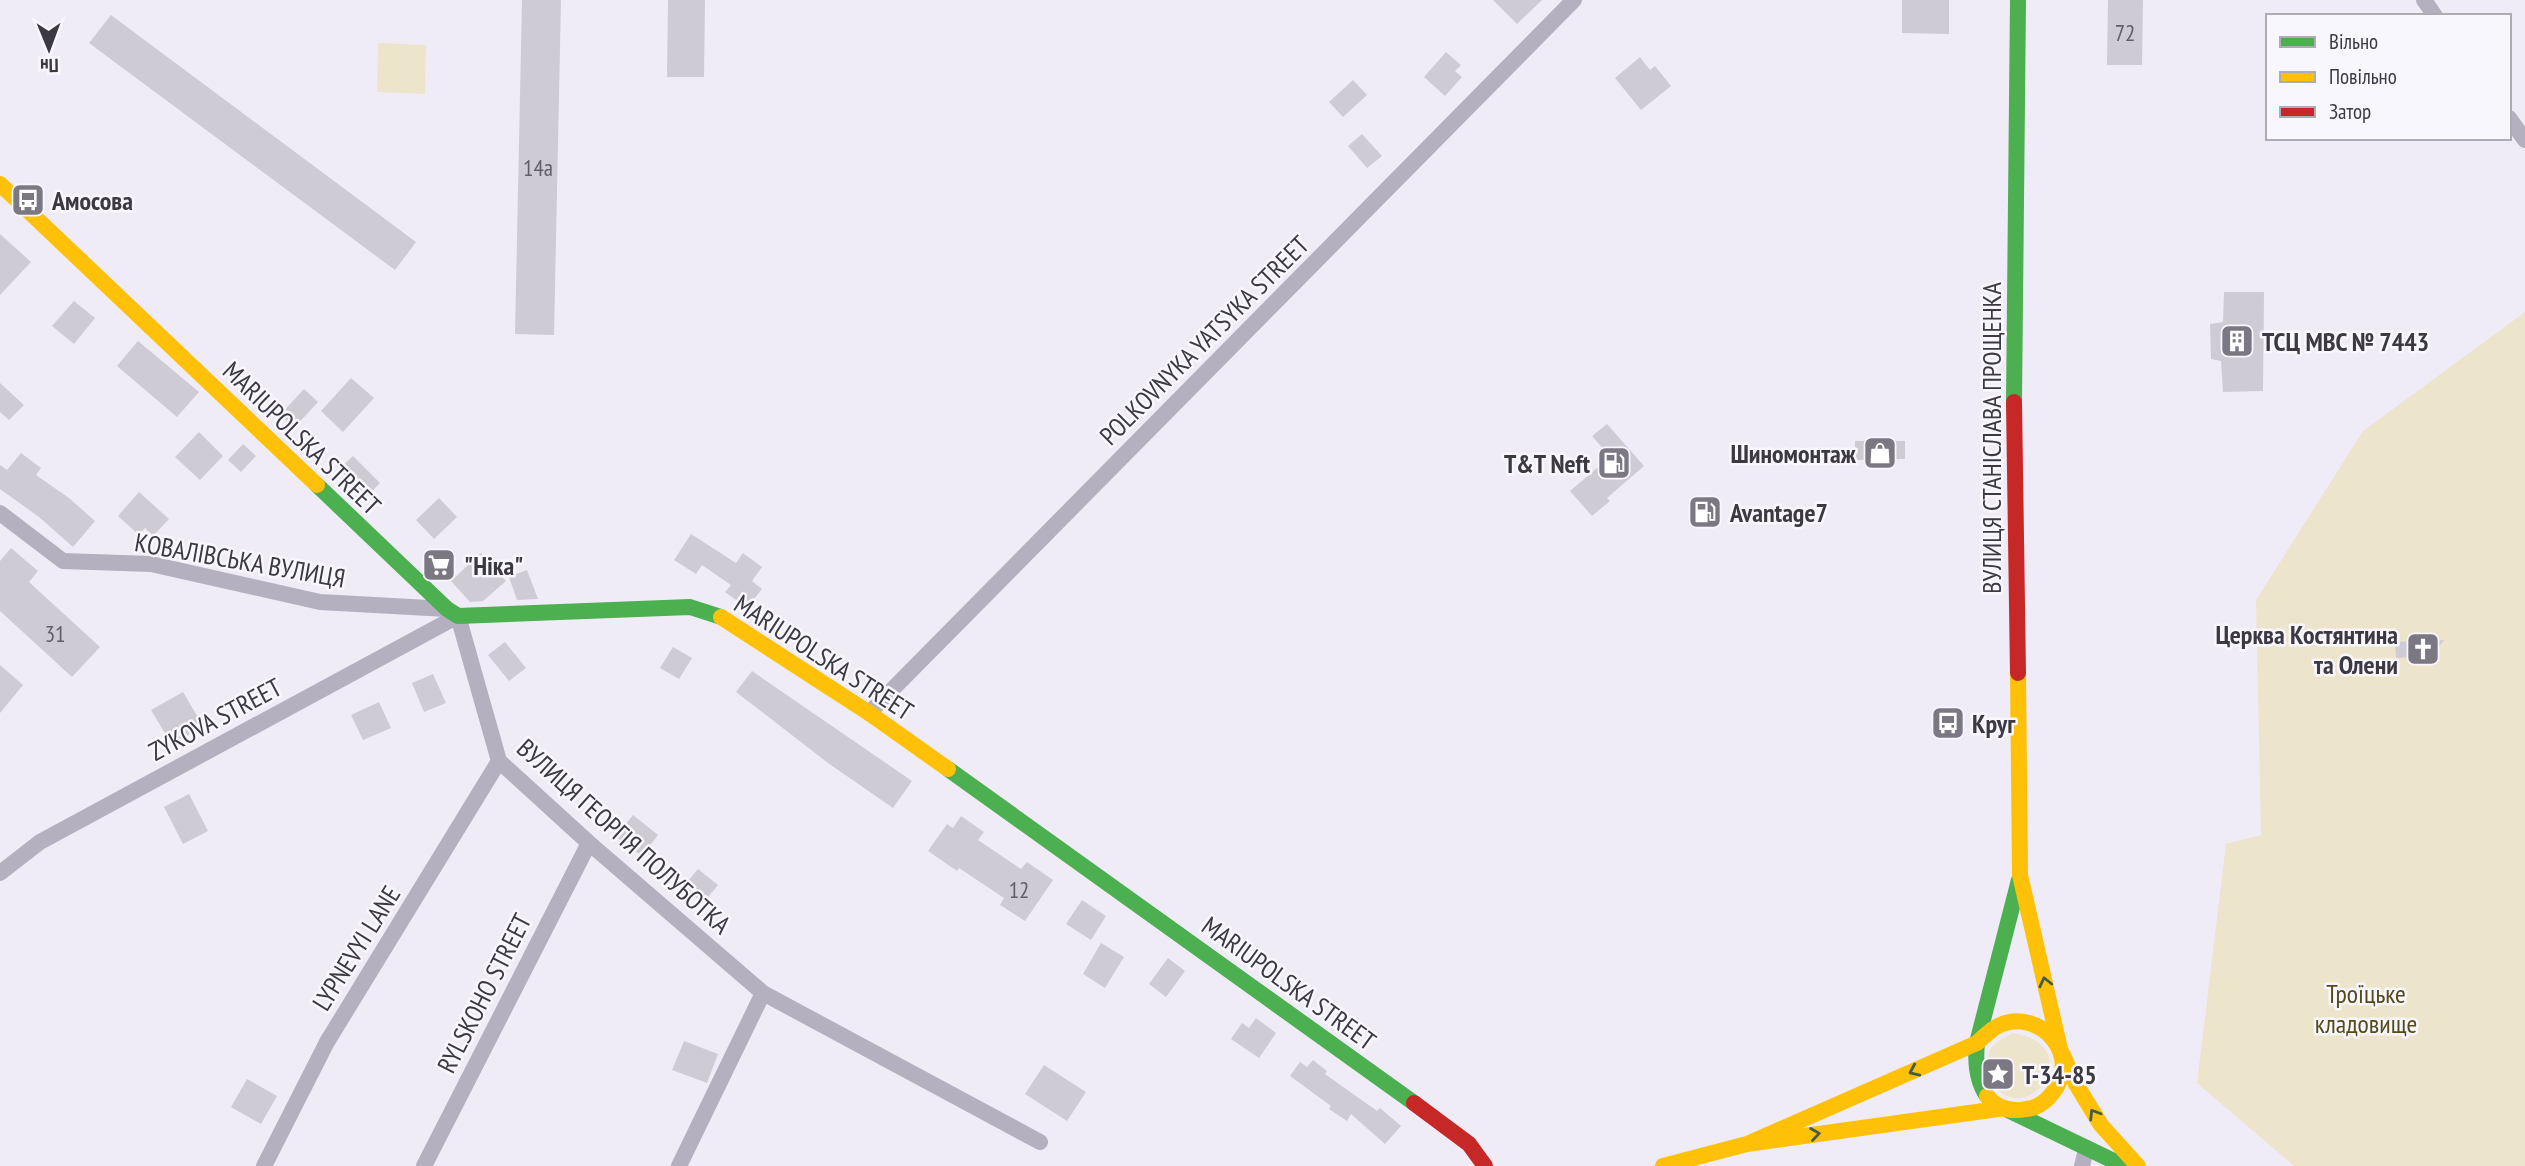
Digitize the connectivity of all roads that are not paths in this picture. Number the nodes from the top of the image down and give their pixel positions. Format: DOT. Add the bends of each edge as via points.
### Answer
graph roads {
  1 [pos="1574,0"];
  2 [pos="2018,0"];
  3 [pos="2511,121"];
  4 [pos="2525,140"];
  5 [pos="0,184"];
  6 [pos="0,513"];
  7 [pos="453,613"];
  8 [pos="869,713"];
  9 [pos="499,761"];
  10 [pos="589,843"];
  11 [pos="0,873"];
  12 [pos="2020,875"];
  13 [pos="763,993"];
  14 [pos="1977,1043"];
  15 [pos="2060,1049"];
  16 [pos="2005,1108"];
  17 [pos="1040,1142"];
  18 [pos="1747,1144"];
  19 [pos="2086,1149"];
  20 [pos="264,1166"];
  21 [pos="424,1166"];
  22 [pos="679,1166"];
  23 [pos="1485,1166"];
  24 [pos="1663,1166"];
  25 [pos="2082,1166"];
  26 [pos="2124,1166"];
  27 [pos="2138,1166"];
  1 -- 8 [label="street, POLKOVNYKA YATSYKA STREET"];
  2 -- 12 [label="main road, ВУЛИЦЯ СТАНІСЛАВА ПРОЩЕНКА" via="2014,389"];
  3 -- 4 [label="street"];
  5 -- 7 [label="main road, MARIUPOLSKA STREET"];
  6 -- 7 [label="street, КОВАЛІВСЬКА ВУЛИЦЯ" via="63,562 151,564 320,602"];
  7 -- 8 [label="main road, MARIUPOLSKA STREET" via="690,607 710,612 758,639"];
  7 -- 9 [label="street, ВУЛИЦЯ ГЕОРГІЯ ПОЛУБОТКА"];
  7 -- 11 [label="street, ZYKOVA STREET" via="40,842"];
  8 -- 23 [label="main road, MARIUPOLSKA STREET" via="1448,1126"];
  9 -- 10 [label="street, ВУЛИЦЯ ГЕОРГІЯ ПОЛУБОТКА"];
  9 -- 20 [label="street, LYPNEVYI LANE" via="327,1042"];
  10 -- 13 [label="street, ВУЛИЦЯ ГЕОРГІЯ ПОЛУБОТКА"];
  10 -- 21 [label="street, RYLSKOHO STREET"];
  12 -- 14 [label="main road, ВУЛИЦЯ СТАНІСЛАВА ПРОЩЕНКА"];
  15 -- 12 [label="main road, ВУЛИЦЯ СТАНІСЛАВА ПРОЩЕНКА, one-way"];
  13 -- 17 [label="street, ВУЛИЦЯ ГЕОРГІЯ ПОЛУБОТКА"];
  13 -- 22 [label="street"];
  14 -- 15 [label="main road" via="1996,1026 2020,1021 2050,1032"];
  14 -- 16 [label="main road" via="1978,1084 1986,1097"];
  14 -- 18 [label="main road, one-way"];
  15 -- 16 [label="main road" via="2064,1075 2059,1086 2040,1105"];
  27 -- 15 [label="main road, one-way" via="2101,1125"];
  18 -- 16 [label="main road, one-way"];
  16 -- 19 [label="main road"];
  18 -- 24 [label="main road"];
  19 -- 25 [label="street"];
  19 -- 26 [label="main road"];
}
